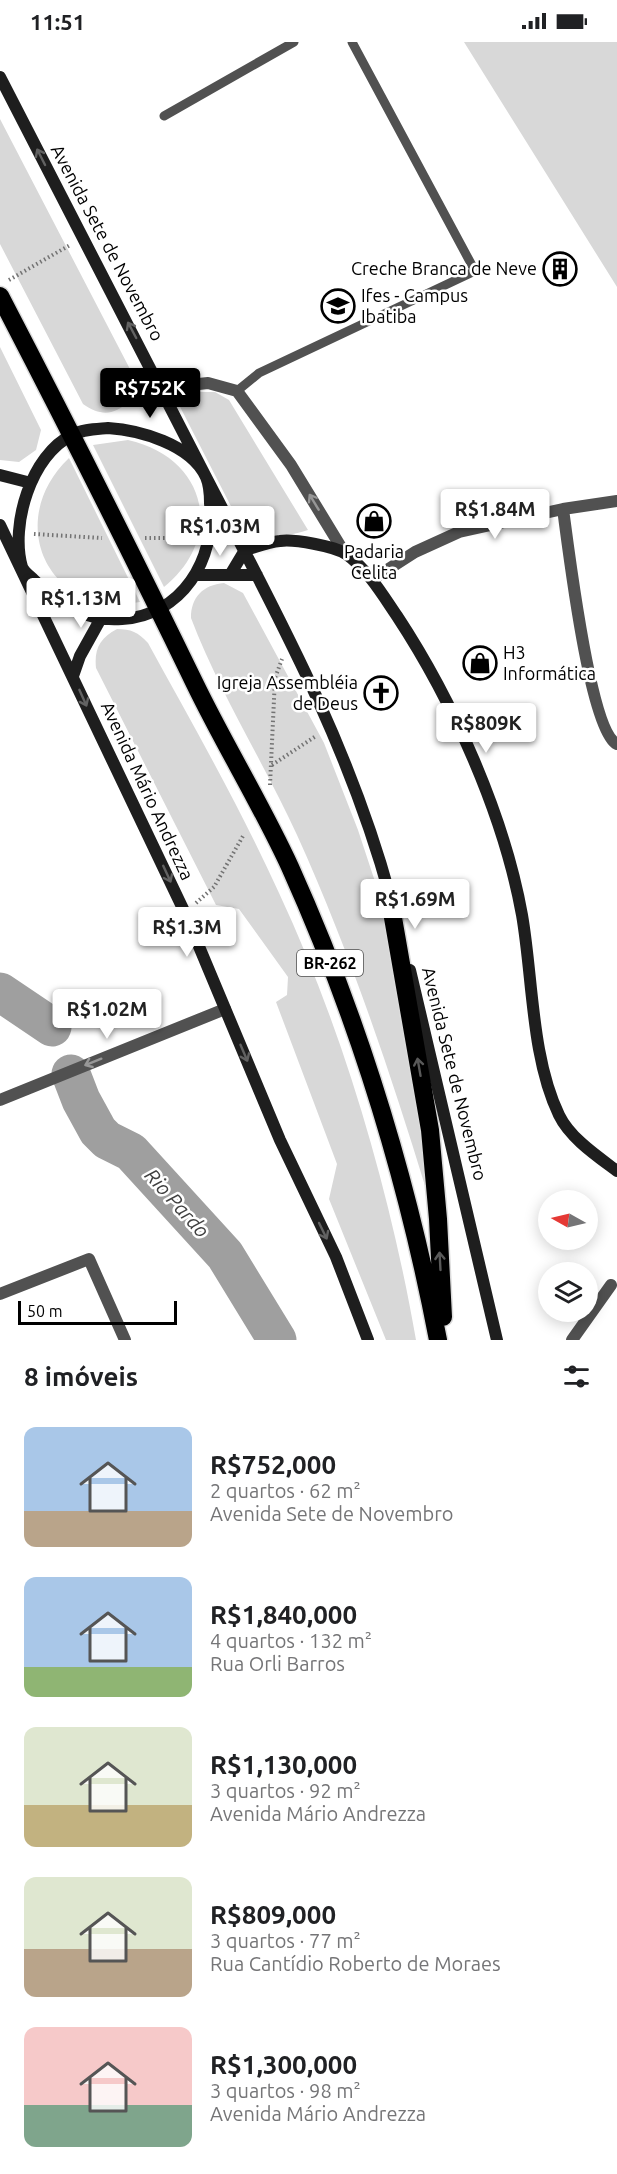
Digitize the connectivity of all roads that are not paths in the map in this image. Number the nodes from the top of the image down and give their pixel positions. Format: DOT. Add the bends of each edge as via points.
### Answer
graph roads {
  1 [pos="294,42"];
  2 [pos="352,42"];
  3 [pos="0,77"];
  4 [pos="165,116"];
  5 [pos="0,296"];
  6 [pos="162,388"];
  7 [pos="237,391"];
  8 [pos="72,435"];
  9 [pos="0,475"];
  10 [pos="206,476"];
  11 [pos="31,483"];
  12 [pos="617,501"];
  13 [pos="563,509"];
  14 [pos="0,525"];
  15 [pos="245,550"];
  16 [pos="344,552"];
  17 [pos="23,569"];
  18 [pos="197,575"];
  19 [pos="230,575"];
  20 [pos="257,575"];
  21 [pos="373,579"];
  22 [pos="159,610"];
  23 [pos="100,620"];
  24 [pos="73,676"];
  25 [pos="617,744"];
  26 [pos="388,889"];
  27 [pos="225,1009"];
  28 [pos="0,1100"];
  29 [pos="617,1171"];
  30 [pos="611,1285"];
  31 [pos="0,1294"];
  32 [pos="124,1340"];
  33 [pos="368,1340"];
  34 [pos="438,1340"];
  35 [pos="445,1340"];
  36 [pos="497,1340"];
  37 [pos="572,1340"];
  1 -- 4 [label="lane"];
  2 -- 7 [label="lane" via="475,271 259,373"];
  6 -- 3 [label="street, Avenida Sete de Novembro, one-way"];
  5 -- 8 [label="highway, BR-262"];
  6 -- 7 [label="street" via="208,383"];
  6 -- 10 [label="street, Avenida Sete de Novembro"];
  16 -- 7 [label="street, one-way" via="291,465"];
  8 -- 10 [label="street" via="108,428 140,431 177,448"];
  8 -- 11 [label="street" via="50,454"];
  8 -- 22 [label="highway, BR-262"];
  9 -- 11 [label="street"];
  10 -- 15 [label="street, Avenida Sete de Novembro"];
  10 -- 18 [label="street" via="212,515"];
  11 -- 17 [label="street" via="20,518"];
  12 -- 13 [label="street"];
  13 -- 21 [label="street" via="437,540"];
  13 -- 25 [label="street" via="588,673 605,728"];
  14 -- 17 [label="street, Avenida Mário Andrezza"];
  15 -- 16 [label="street" via="280,541"];
  15 -- 19 [label="street"];
  15 -- 20 [label="street, Avenida Sete de Novembro"];
  16 -- 21 [label="street"];
  17 -- 23 [label="street" via="65,605"];
  17 -- 24 [label="street, Avenida Mário Andrezza"];
  18 -- 19 [label="street"];
  18 -- 22 [label="street" via="178,597"];
  19 -- 20 [label="street"];
  20 -- 26 [label="street, Avenida Sete de Novembro" via="338,741 362,802"];
  21 -- 29 [label="street" via="435,676 506,849 522,914 543,1064 560,1117 577,1139"];
  22 -- 23 [label="street" via="140,617"];
  22 -- 34 [label="highway, BR-262" via="289,865 332,969 387,1128"];
  23 -- 24 [label="street"];
  24 -- 27 [label="street, Avenida Mário Andrezza, one-way" via="185,913"];
  35 -- 26 [label="highway, one-way" via="430,1130"];
  26 -- 36 [label="street, Avenida Sete de Novembro" via="426,1028"];
  27 -- 28 [label="street, one-way"];
  27 -- 33 [label="street, Avenida Mário Andrezza, one-way" via="280,1140 336,1257"];
  30 -- 37 [label="street"];
  31 -- 32 [label="street" via="89,1258"];
}
